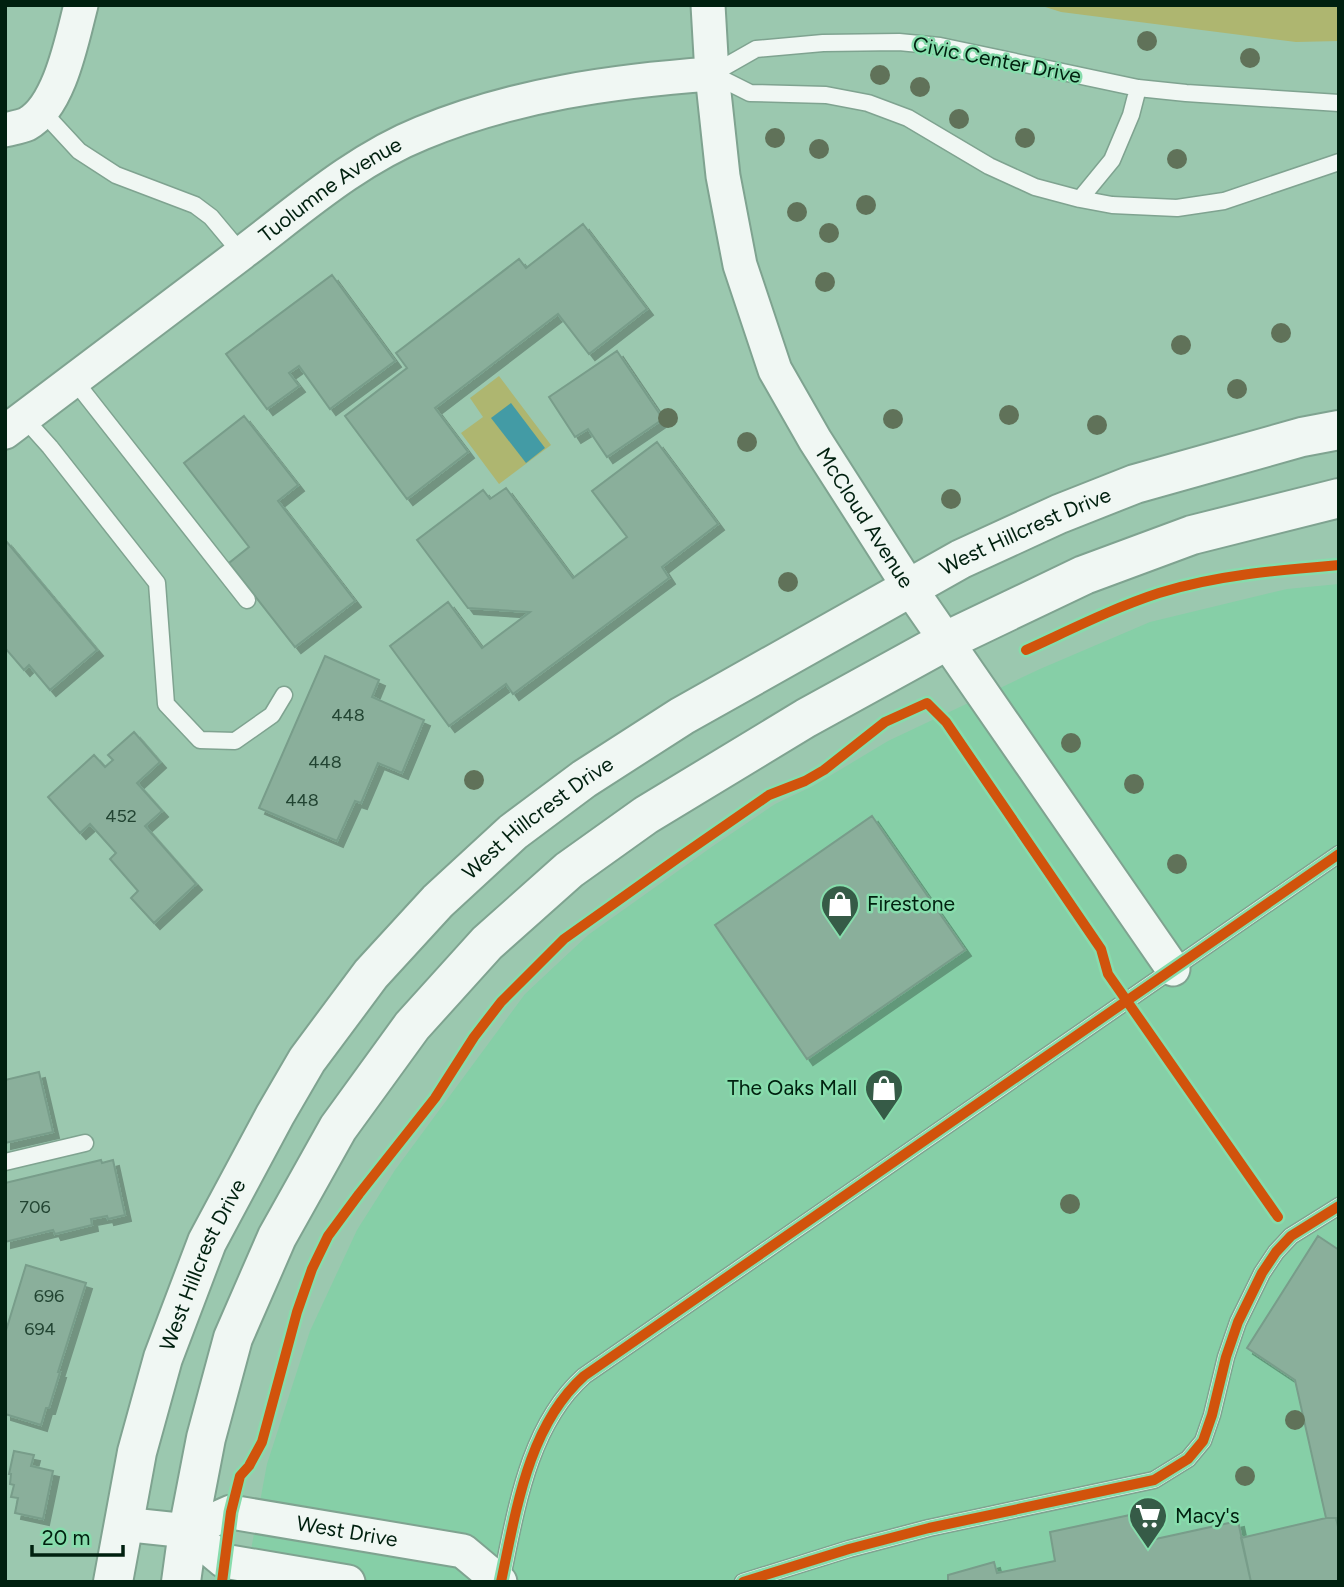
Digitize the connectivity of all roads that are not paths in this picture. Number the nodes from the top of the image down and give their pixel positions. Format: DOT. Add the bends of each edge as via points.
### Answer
graph roads {
  1 [pos="81,5"];
  2 [pos="708,5"];
  3 [pos="712,74"];
  4 [pos="1138,88"];
  5 [pos="1339,103"];
  6 [pos="43,111"];
  7 [pos="5,130"];
  8 [pos="1339,162"];
  9 [pos="1080,199"];
  10 [pos="242,254"];
  11 [pos="74,380"];
  12 [pos="14,425"];
  13 [pos="1339,430"];
  14 [pos="1339,498"];
  15 [pos="909,587"];
  16 [pos="247,600"];
  17 [pos="946,641"];
  18 [pos="284,695"];
  19 [pos="1339,854"];
  20 [pos="1173,969"];
  21 [pos="85,1143"];
  22 [pos="5,1162"];
  23 [pos="1339,1206"];
  24 [pos="122,1524"];
  25 [pos="188,1531"];
  26 [pos="113,1582"];
  27 [pos="181,1582"];
  28 [pos="348,1582"];
  29 [pos="500,1582"];
  30 [pos="743,1582"];
  1 -- 6 [label="street" via="62,73"];
  2 -- 3 [label="street, McCloud Avenue"];
  3 -- 4 [label="lane, Civic Center Drive" via="756,49 899,42 940,46"];
  3 -- 9 [label="lane" via="750,93 826,94 868,103 908,118 1035,187"];
  3 -- 10 [label="street, Tuolumne Avenue" via="559,92 495,106 420,134 348,173"];
  3 -- 15 [label="street, McCloud Avenue" via="723,176 740,265 775,370"];
  4 -- 5 [label="lane, Civic Center Drive"];
  4 -- 9 [label="lane" via="1112,160"];
  6 -- 7 [label="street" via="27,124"];
  6 -- 10 [label="lane" via="79,151 116,175 195,205"];
  8 -- 9 [label="lane" via="1224,201 1177,208"];
  10 -- 11 [label="street, Tuolumne Avenue"];
  11 -- 12 [label="street, Tuolumne Avenue"];
  11 -- 16 [label="lane"];
  12 -- 18 [label="lane" via="50,447 157,583 166,704 200,740 235,741 272,715"];
  13 -- 15 [label="main road, West Hillcrest Drive" via="1135,484 1059,514"];
  14 -- 17 [label="main road" via="1192,535 1084,575"];
  15 -- 17 [label="street, McCloud Avenue"];
  15 -- 24 [label="main road, West Hillcrest Drive" via="682,716 584,779 513,832 438,901 371,974 307,1060 206,1242 163,1358"];
  17 -- 20 [label="street, McCloud Avenue"];
  17 -- 25 [label="main road" via="806,718 646,815 569,870 486,943 412,1026 338,1128 277,1237 233,1338 206,1438"];
  19 -- 20 [label="lane"];
  20 -- 29 [label="lane" via="572,1386 559,1401 537,1447"];
  21 -- 22 [label="lane"];
  23 -- 30 [label="lane" via="1292,1236 1262,1273 1238,1322 1203,1441 1177,1466 1154,1480 929,1528"];
  24 -- 25 [label="street, West Drive"];
  24 -- 26 [label="main road, West Hillcrest Drive"];
  25 -- 27 [label="main road"];
  25 -- 28 [label="street" via="224,1561"];
  25 -- 29 [label="street, West Drive" via="231,1512 463,1551"];
}
